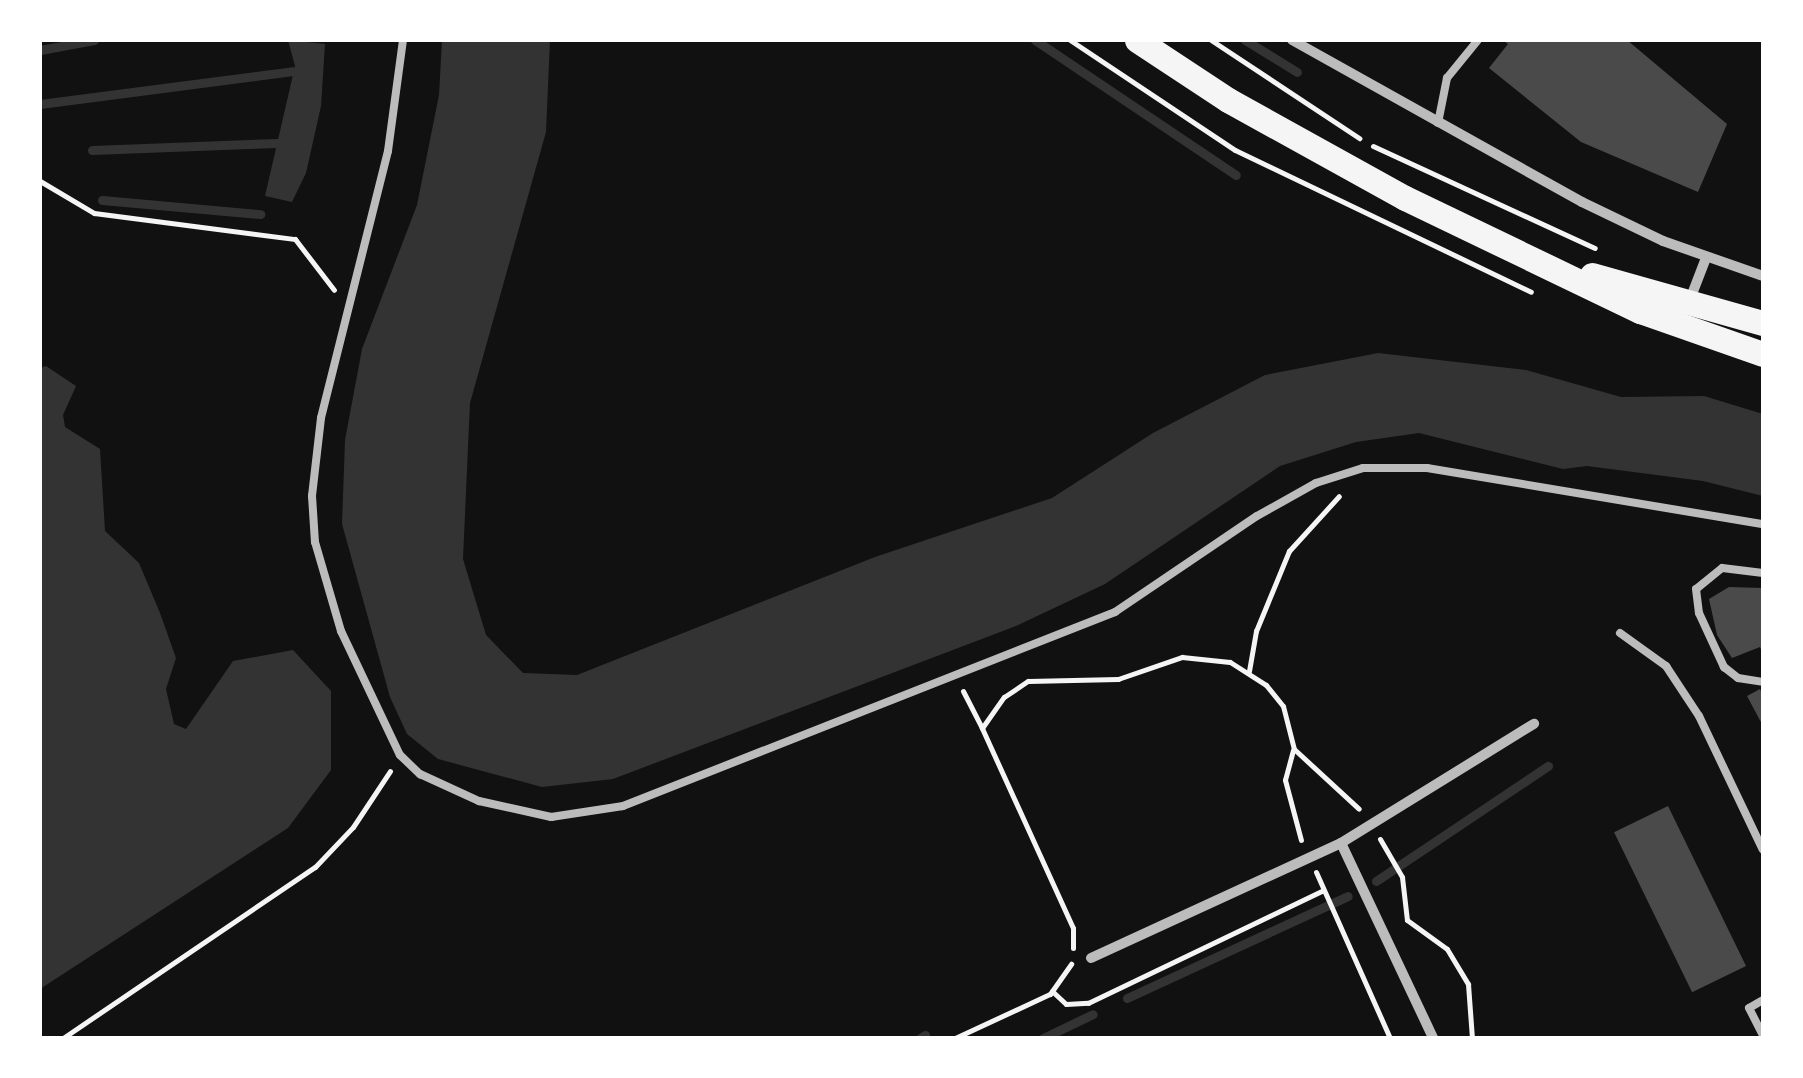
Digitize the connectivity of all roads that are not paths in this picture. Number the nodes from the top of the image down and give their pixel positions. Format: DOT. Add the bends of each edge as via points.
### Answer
graph roads {
  1 [pos="403,40"];
  2 [pos="1137,40"];
  3 [pos="1292,40"];
  4 [pos="1478,40"];
  5 [pos="1438,126"];
  6 [pos="1706,258"];
  7 [pos="1548,263"];
  8 [pos="1763,276"];
  9 [pos="1689,302"];
  10 [pos="1763,323"];
  11 [pos="1763,354"];
  12 [pos="1763,524"];
  13 [pos="1763,573"];
  14 [pos="1620,633"];
  15 [pos="1763,682"];
  16 [pos="1534,724"];
  17 [pos="1341,843"];
  18 [pos="1763,850"];
  19 [pos="1091,958"];
  20 [pos="1763,1000"];
  21 [pos="1763,1035"];
  22 [pos="1433,1038"];
  1 -- 12 [label="lane" via="388,151 321,418 312,496 315,542 341,631 400,755 420,774 480,801 569,817 623,806 1116,612 1257,516 1363,468 1428,468"];
  2 -- 7 [label="main road" via="1371,180"];
  3 -- 5 [label="street"];
  4 -- 5 [label="lane" via="1447,78"];
  5 -- 6 [label="street"];
  6 -- 8 [label="street"];
  6 -- 9 [label="street"];
  7 -- 9 [label="main road"];
  7 -- 11 [label="main road" via="1680,328"];
  9 -- 10 [label="main road"];
  13 -- 15 [label="lane" via="1722,568 1696,589 1699,614 1724,667 1738,678"];
  14 -- 18 [label="lane" via="1666,666"];
  16 -- 17 [label="street"];
  17 -- 19 [label="street"];
  17 -- 22 [label="street"];
  20 -- 21 [label="lane" via="1750,1008"];
}
